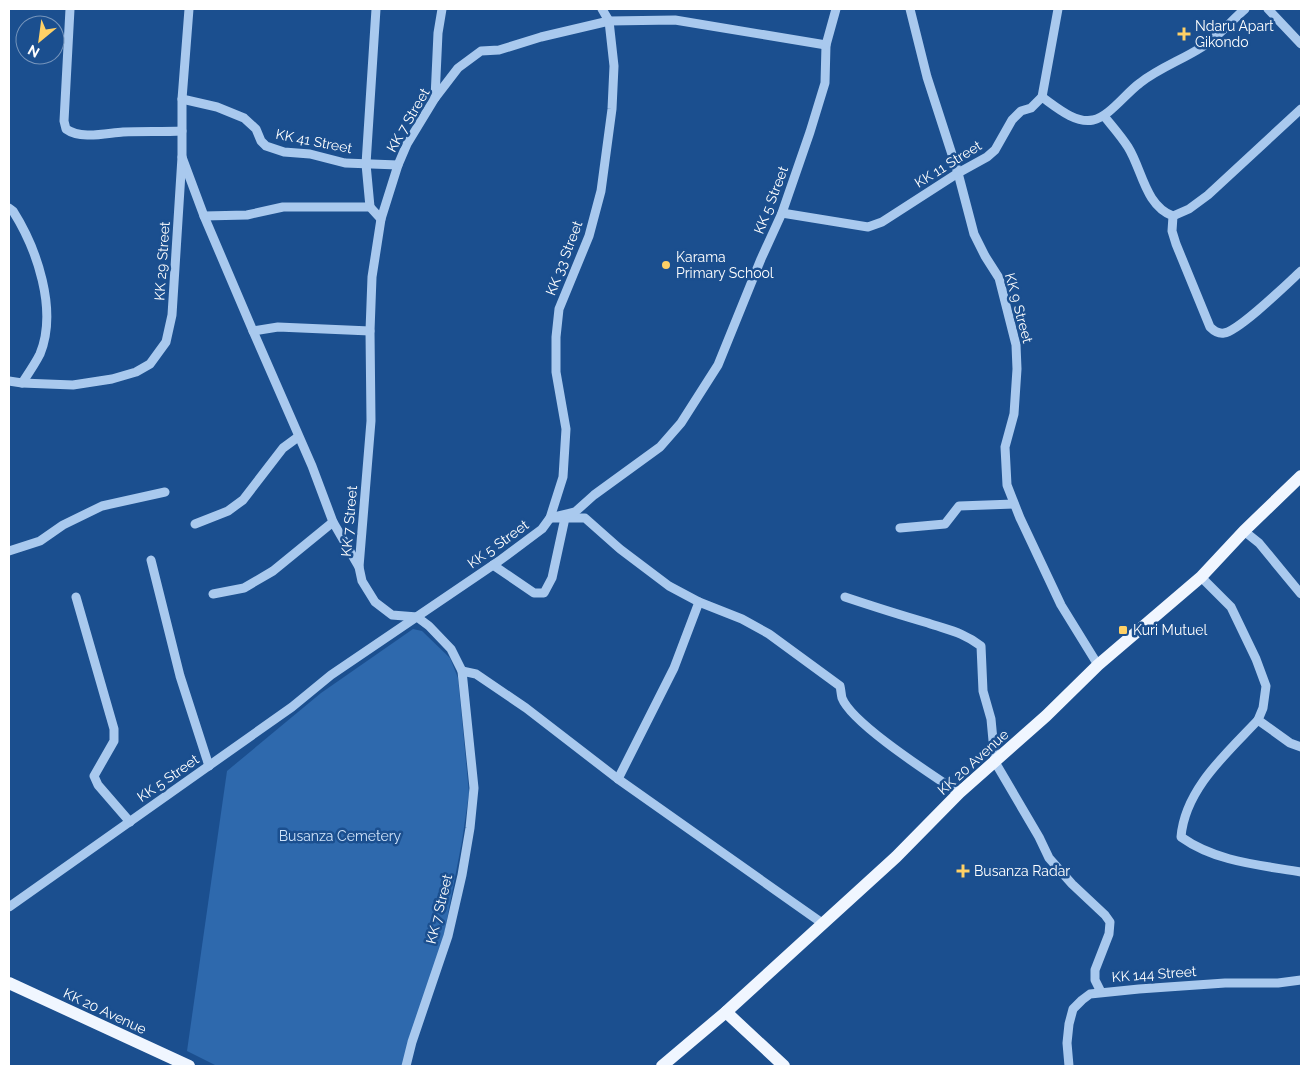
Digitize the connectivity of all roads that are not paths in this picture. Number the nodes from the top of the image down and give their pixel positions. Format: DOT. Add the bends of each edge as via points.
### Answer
graph roads {
  1 [pos="70,9"];
  2 [pos="189,9"];
  3 [pos="376,9"];
  4 [pos="442,9"];
  5 [pos="602,9"];
  6 [pos="836,9"];
  7 [pos="910,9"];
  8 [pos="1058,9"];
  9 [pos="1245,9"];
  10 [pos="1268,9"];
  11 [pos="609,21"];
  12 [pos="1301,44"];
  13 [pos="826,45"];
  14 [pos="1042,97"];
  15 [pos="435,98"];
  16 [pos="182,99"];
  17 [pos="1301,109"];
  18 [pos="1104,116"];
  19 [pos="182,131"];
  20 [pos="182,157"];
  21 [pos="366,164"];
  22 [pos="398,165"];
  23 [pos="958,173"];
  24 [pos="370,207"];
  25 [pos="9,208"];
  26 [pos="782,213"];
  27 [pos="204,216"];
  28 [pos="1173,216"];
  29 [pos="381,219"];
  30 [pos="1301,271"];
  31 [pos="253,331"];
  32 [pos="370,331"];
  33 [pos="9,382"];
  34 [pos="22,383"];
  35 [pos="298,437"];
  36 [pos="1301,476"];
  37 [pos="165,492"];
  38 [pos="1014,504"];
  39 [pos="550,518"];
  40 [pos="565,518"];
  41 [pos="333,522"];
  42 [pos="195,524"];
  43 [pos="900,528"];
  44 [pos="1244,530"];
  45 [pos="9,551"];
  46 [pos="151,560"];
  47 [pos="493,565"];
  48 [pos="359,567"];
  49 [pos="1200,577"];
  50 [pos="213,594"];
  51 [pos="1301,594"];
  52 [pos="76,596"];
  53 [pos="845,597"];
  54 [pos="699,602"];
  55 [pos="417,617"];
  56 [pos="1098,665"];
  57 [pos="462,670"];
  58 [pos="1258,720"];
  59 [pos="1301,746"];
  60 [pos="995,762"];
  61 [pos="209,766"];
  62 [pos="618,779"];
  63 [pos="959,793"];
  64 [pos="130,822"];
  65 [pos="1301,872"];
  66 [pos="9,907"];
  67 [pos="822,923"];
  68 [pos="1301,980"];
  69 [pos="9,983"];
  70 [pos="1101,992"];
  71 [pos="726,1012"];
  72 [pos="189,1066"];
  73 [pos="406,1066"];
  74 [pos="662,1066"];
  75 [pos="784,1066"];
  76 [pos="1069,1066"];
  1 -- 19 [label="street" via="66,129 102,136 122,132"];
  2 -- 16 [label="street, KK 29 Street"];
  3 -- 21 [label="street"];
  4 -- 15 [label="street"];
  5 -- 11 [label="street, KK 33 Street"];
  6 -- 13 [label="street, KK 5 Street"];
  7 -- 23 [label="street, KK 9 Street" via="927,77"];
  8 -- 14 [label="street"];
  9 -- 18 [label="street" via="1204,46 1142,81"];
  10 -- 12 [label="street"];
  11 -- 13 [label="street, KK 7 Street" via="675,20"];
  11 -- 15 [label="street, KK 7 Street" via="499,50 481,51 458,68"];
  11 -- 39 [label="street, KK 33 Street" via="614,66 602,190 589,236 559,309 556,372 566,429 563,477"];
  13 -- 26 [label="street, KK 5 Street" via="825,84"];
  14 -- 18 [label="street" via="1082,120 1091,121"];
  14 -- 23 [label="street, KK 11 Street" via="1012,120 988,157"];
  15 -- 22 [label="street, KK 7 Street"];
  16 -- 19 [label="street, KK 29 Street"];
  16 -- 21 [label="street, KK 41 Street" via="244,118 256,129 266,146 345,163"];
  17 -- 28 [label="street" via="1208,194 1189,209"];
  18 -- 28 [label="street" via="1128,147 1156,206"];
  19 -- 20 [label="street, KK 29 Street"];
  20 -- 27 [label="street, KK 7 Street"];
  20 -- 34 [label="street, KK 29 Street" via="172,315 164,346 150,364 112,379 73,385"];
  21 -- 22 [label="street, KK 41 Street"];
  21 -- 24 [label="street"];
  22 -- 29 [label="street, KK 7 Street"];
  23 -- 26 [label="street, KK 11 Street" via="882,222 868,227"];
  23 -- 38 [label="street, KK 9 Street" via="974,234 999,278 1016,345 1014,414 1005,447 1007,485"];
  24 -- 27 [label="street" via="283,207 248,215"];
  24 -- 29 [label="street"];
  25 -- 34 [label="street" via="30,242 47,308 40,352"];
  26 -- 39 [label="street, KK 5 Street" via="718,365 681,423 660,446 575,512"];
  27 -- 31 [label="street, KK 7 Street"];
  28 -- 30 [label="street" via="1172,231 1176,244 1210,327 1218,333 1227,332 1260,309"];
  29 -- 32 [label="street, KK 7 Street" via="372,276"];
  31 -- 32 [label="street" via="278,327"];
  31 -- 35 [label="street, KK 7 Street"];
  32 -- 48 [label="street, KK 7 Street" via="371,421"];
  33 -- 34 [label="street, KK 29 Street"];
  35 -- 41 [label="street, KK 7 Street"];
  35 -- 42 [label="street" via="283,448 243,500 228,511"];
  36 -- 44 [label="main road, KK 20 Avenue"];
  37 -- 45 [label="street" via="102,506 63,525 40,541"];
  38 -- 43 [label="street" via="959,506 945,524"];
  38 -- 56 [label="street, KK 9 Street" via="1061,605"];
  39 -- 40 [label="street"];
  39 -- 47 [label="street, KK 5 Street" via="542,529"];
  40 -- 47 [label="street" via="552,578 544,593 534,593"];
  40 -- 54 [label="street" via="585,518 669,586"];
  41 -- 48 [label="street, KK 7 Street"];
  41 -- 50 [label="street" via="273,572 244,588"];
  44 -- 49 [label="main road, KK 20 Avenue"];
  44 -- 51 [label="street" via="1259,543"];
  46 -- 61 [label="street" via="180,676"];
  47 -- 55 [label="street, KK 5 Street"];
  48 -- 55 [label="street, KK 7 Street" via="362,581 375,602 392,615"];
  49 -- 56 [label="main road, KK 20 Avenue"];
  49 -- 58 [label="street" via="1231,607 1256,659 1266,686"];
  52 -- 64 [label="street" via="114,729 114,741 94,776"];
  53 -- 60 [label="street" via="954,630 981,646 983,691"];
  54 -- 62 [label="street" via="674,668"];
  54 -- 63 [label="street" via="769,634 840,686 842,697 856,717"];
  55 -- 57 [label="street, KK 7 Street" via="451,649"];
  55 -- 61 [label="street, KK 5 Street" via="331,675"];
  56 -- 60 [label="main road, KK 20 Avenue"];
  57 -- 62 [label="street" via="476,674 526,708"];
  57 -- 73 [label="street, KK 7 Street" via="474,788 470,828 448,936"];
  58 -- 59 [label="street" via="1290,743"];
  58 -- 65 [label="street" via="1196,791 1182,826 1182,837 1234,861"];
  60 -- 63 [label="main road, KK 20 Avenue"];
  60 -- 70 [label="street, KK 144 Street" via="1049,858 1109,919 1109,934 1094,976"];
  61 -- 64 [label="street, KK 5 Street"];
  62 -- 67 [label="street"];
  63 -- 67 [label="main road, KK 20 Avenue" via="896,857"];
  64 -- 66 [label="street, KK 5 Street"];
  67 -- 71 [label="main road, KK 20 Avenue"];
  68 -- 70 [label="street, KK 144 Street"];
  69 -- 72 [label="main road, KK 20 Avenue"];
  70 -- 76 [label="street" via="1090,994 1073,1009 1068,1024"];
  71 -- 74 [label="main road, KK 20 Avenue"];
  71 -- 75 [label="main road"];
}
